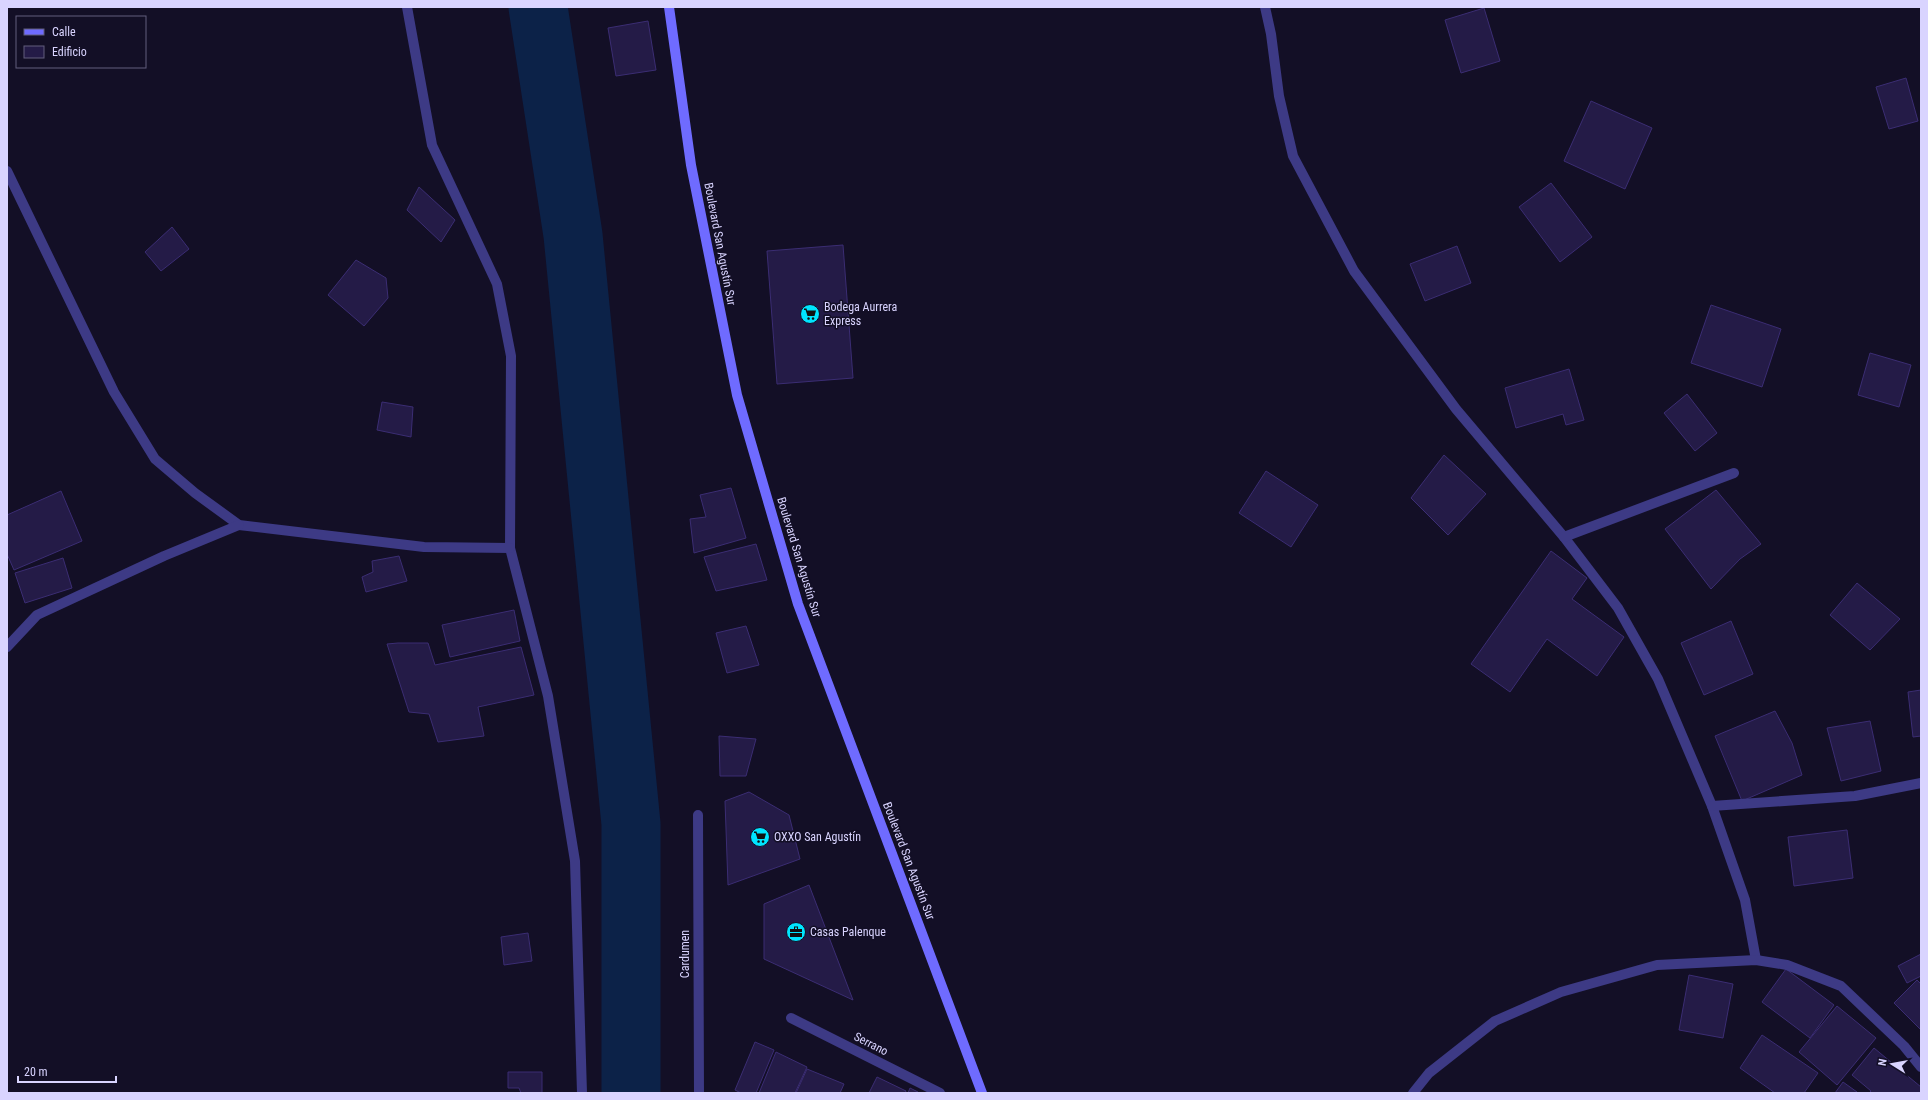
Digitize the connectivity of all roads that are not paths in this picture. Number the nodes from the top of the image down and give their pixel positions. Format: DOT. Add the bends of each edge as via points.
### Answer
graph roads {
  1 [pos="407,7"];
  2 [pos="669,7"];
  3 [pos="1265,7"];
  4 [pos="7,171"];
  5 [pos="1734,473"];
  6 [pos="239,524"];
  7 [pos="1564,537"];
  8 [pos="510,548"];
  9 [pos="7,647"];
  10 [pos="1921,783"];
  11 [pos="1712,806"];
  12 [pos="698,815"];
  13 [pos="1756,960"];
  14 [pos="791,1018"];
  15 [pos="1921,1067"];
  16 [pos="582,1093"];
  17 [pos="699,1093"];
  18 [pos="940,1093"];
  19 [pos="982,1093"];
  20 [pos="1413,1093"];
  1 -- 8 [label="street" via="432,145 496,284 511,356"];
  2 -- 19 [label="main road, Boulevard San Agustín Sur" via="691,165 740,402 798,604"];
  3 -- 7 [label="street" via="1279,96 1293,156 1354,271 1456,408"];
  4 -- 6 [label="street" via="114,392 155,459 194,493"];
  5 -- 7 [label="street"];
  6 -- 8 [label="street" via="424,547"];
  6 -- 9 [label="street" via="37,614"];
  7 -- 11 [label="street" via="1618,608 1658,679"];
  8 -- 16 [label="street" via="548,696 575,861"];
  10 -- 11 [label="street" via="1855,796"];
  11 -- 13 [label="street" via="1745,900"];
  12 -- 17 [label="street, Cardumen"];
  13 -- 15 [label="street" via="1787,965 1841,986 1904,1046"];
  13 -- 20 [label="street" via="1658,965 1561,992 1495,1021 1429,1073"];
  14 -- 18 [label="street, Serrano"];
}
